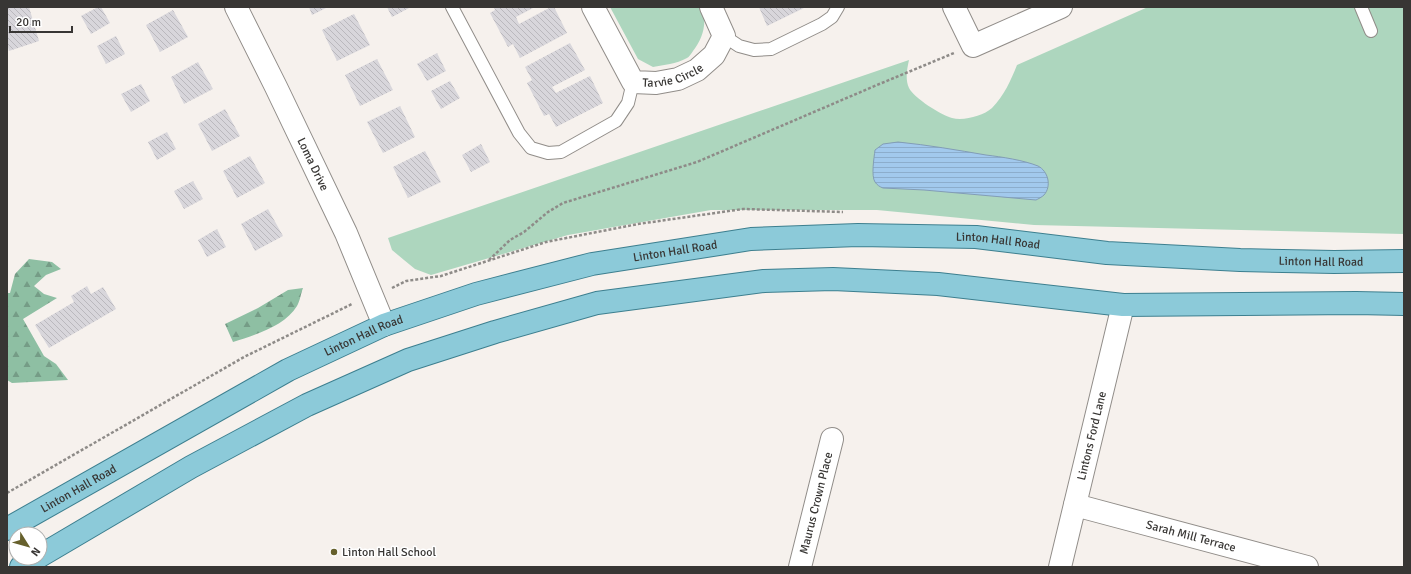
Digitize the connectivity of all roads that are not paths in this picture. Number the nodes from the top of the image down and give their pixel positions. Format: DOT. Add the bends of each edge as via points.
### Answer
graph roads {
  1 [pos="236,7"];
  2 [pos="452,7"];
  3 [pos="593,7"];
  4 [pos="711,7"];
  5 [pos="838,7"];
  6 [pos="954,7"];
  7 [pos="1061,7"];
  8 [pos="1360,7"];
  9 [pos="1371,31"];
  10 [pos="724,36"];
  11 [pos="633,82"];
  12 [pos="1404,261"];
  13 [pos="1123,304"];
  14 [pos="1404,304"];
  15 [pos="384,325"];
  16 [pos="832,440"];
  17 [pos="1075,505"];
  18 [pos="7,529"];
  19 [pos="48,551"];
  20 [pos="800,567"];
  21 [pos="1060,567"];
  22 [pos="1307,567"];
  1 -- 15 [label="street, Loma Drive" via="346,233"];
  2 -- 11 [label="lane" via="519,133 531,148 548,153 561,152 616,121 628,103"];
  3 -- 11 [label="street, Tarvie Circle"];
  4 -- 10 [label="street"];
  5 -- 10 [label="lane" via="832,17 822,24 771,49 754,50 739,46"];
  6 -- 7 [label="street" via="973,46"];
  8 -- 9 [label="lane"];
  10 -- 11 [label="street, Tarvie Circle" via="714,55 697,70 678,79 656,83"];
  12 -- 15 [label="main road, Linton Hall Road" via="1240,260 1107,253 976,237 858,235 751,239 592,264 476,294"];
  13 -- 14 [label="main road"];
  13 -- 17 [label="street, Lintons Ford Lane"];
  13 -- 19 [label="main road" via="938,284 833,279 764,281 597,303 408,360 306,405 191,467"];
  15 -- 18 [label="main road, Linton Hall Road" via="288,370"];
  16 -- 20 [label="street, Maurus Crown Place"];
  17 -- 21 [label="street, Lintons Ford Lane"];
  17 -- 22 [label="street, Sarah Mill Terrace"];
}
